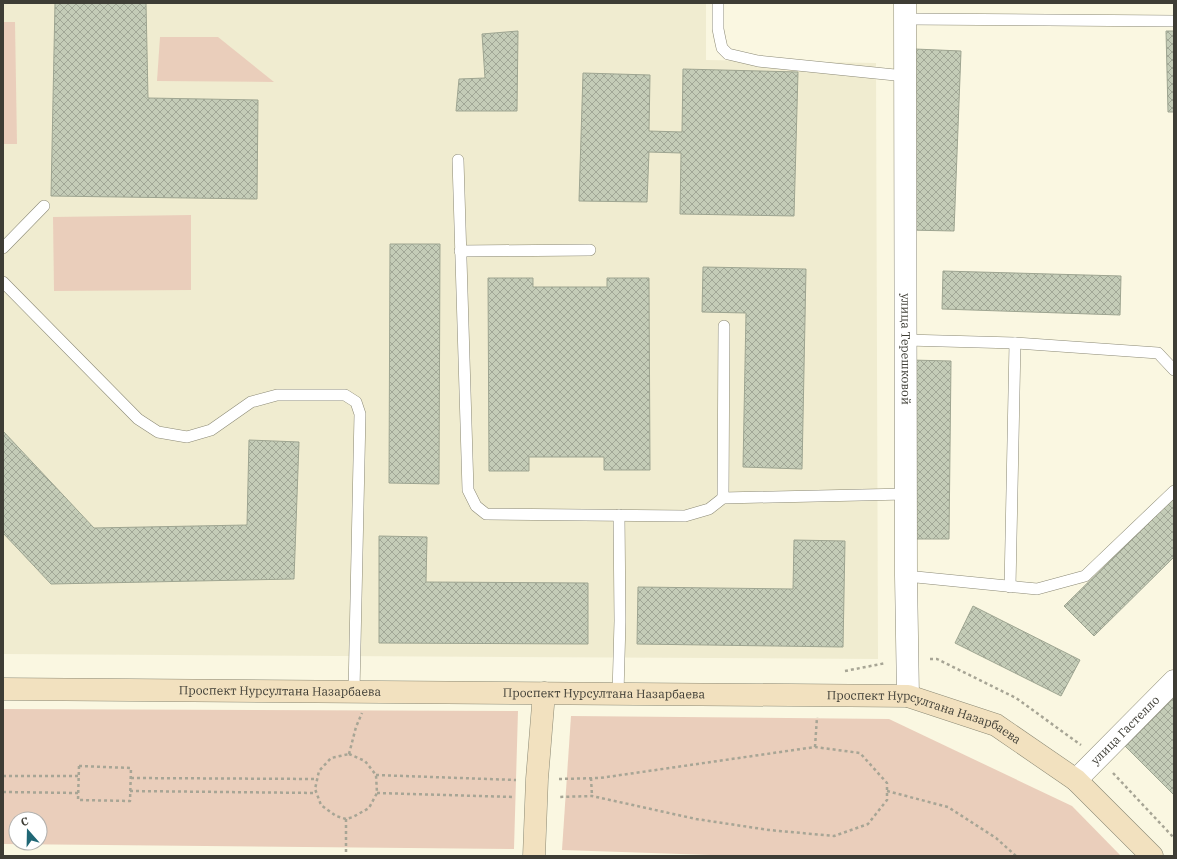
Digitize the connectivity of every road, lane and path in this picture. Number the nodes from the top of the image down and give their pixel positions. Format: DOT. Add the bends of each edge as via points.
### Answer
graph roads {
  1 [pos="718,3"];
  2 [pos="905,11"];
  3 [pos="1174,21"];
  4 [pos="905,76"];
  5 [pos="458,160"];
  6 [pos="44,206"];
  7 [pos="3,248"];
  8 [pos="590,250"];
  9 [pos="460,251"];
  10 [pos="3,282"];
  11 [pos="724,326"];
  12 [pos="906,340"];
  13 [pos="1015,343"];
  14 [pos="1174,370"];
  15 [pos="1174,491"];
  16 [pos="906,494"];
  17 [pos="723,498"];
  18 [pos="619,516"];
  19 [pos="906,576"];
  20 [pos="1010,586"];
  21 [pos="1174,681"];
  22 [pos="3,689"];
  23 [pos="354,691"];
  24 [pos="544,693"];
  25 [pos="618,694"];
  26 [pos="908,696"];
  27 [pos="376,775"];
  28 [pos="3,776"];
  29 [pos="79,776"];
  30 [pos="131,778"];
  31 [pos="591,778"];
  32 [pos="317,779"];
  33 [pos="1076,780"];
  34 [pos="537,788"];
  35 [pos="130,791"];
  36 [pos="887,791"];
  37 [pos="3,792"];
  38 [pos="78,793"];
  39 [pos="316,793"];
  40 [pos="377,793"];
  41 [pos="592,796"];
  42 [pos="346,819"];
  43 [pos="346,852"];
  44 [pos="534,856"];
  45 [pos="1016,856"];
  46 [pos="1152,856"];
  1 -- 4 [label="lane" via="718,29 722,48 728,54 758,61"];
  2 -- 3 [label="lane"];
  2 -- 4 [label="street, улица Терешковой"];
  4 -- 12 [label="street, улица Терешковой"];
  5 -- 9 [label="lane"];
  6 -- 7 [label="lane"];
  8 -- 9 [label="lane"];
  9 -- 18 [label="lane" via="468,490 476,506 486,514"];
  10 -- 23 [label="lane" via="138,419 158,432 187,437 211,430 251,402 277,395 345,395 356,402 360,414"];
  11 -- 17 [label="lane"];
  12 -- 13 [label="lane"];
  12 -- 16 [label="street, улица Терешковой"];
  13 -- 14 [label="lane" via="1158,353"];
  13 -- 20 [label="lane"];
  15 -- 20 [label="lane" via="1085,576 1038,589"];
  16 -- 17 [label="lane"];
  16 -- 19 [label="street, улица Терешковой"];
  17 -- 18 [label="lane" via="709,509 685,516"];
  18 -- 25 [label="lane"];
  19 -- 20 [label="lane"];
  19 -- 26 [label="street, улица Терешковой"];
  21 -- 33 [label="street, улица Гастелло"];
  22 -- 23 [label="main road, Проспект Нурсултана Назарбаева"];
  23 -- 24 [label="main road, Проспект Нурсултана Назарбаева"];
  24 -- 25 [label="main road, Проспект Нурсултана Назарбаева"];
  24 -- 34 [label="main road"];
  25 -- 26 [label="main road, Проспект Нурсултана Назарбаева"];
  26 -- 33 [label="main road, Проспект Нурсултана Назарбаева" via="996,724"];
  27 -- 32 [label="path" via="365,761 349,754 331,758 319,771"];
  27 -- 34 [label="path" via="507,780"];
  27 -- 40 [label="path"];
  28 -- 29 [label="path"];
  29 -- 30 [label="path" via="79,766 109,767 131,768"];
  29 -- 38 [label="path"];
  30 -- 32 [label="path"];
  30 -- 35 [label="path"];
  31 -- 34 [label="path"];
  31 -- 36 [label="path" via="815,747 860,753 887,783"];
  31 -- 41 [label="path"];
  32 -- 39 [label="path"];
  33 -- 46 [label="main road, Проспект Нурсултана Назарбаева"];
  34 -- 40 [label="path"];
  34 -- 41 [label="path"];
  34 -- 44 [label="main road"];
  35 -- 38 [label="path" via="130,801 78,800"];
  35 -- 39 [label="path"];
  36 -- 41 [label="path" via="887,800 868,824 834,836 696,819"];
  36 -- 45 [label="path" via="948,808 996,838"];
  37 -- 38 [label="path"];
  39 -- 42 [label="path" via="321,805 336,816"];
  40 -- 42 [label="path" via="369,808"];
  42 -- 43 [label="path"];
}
